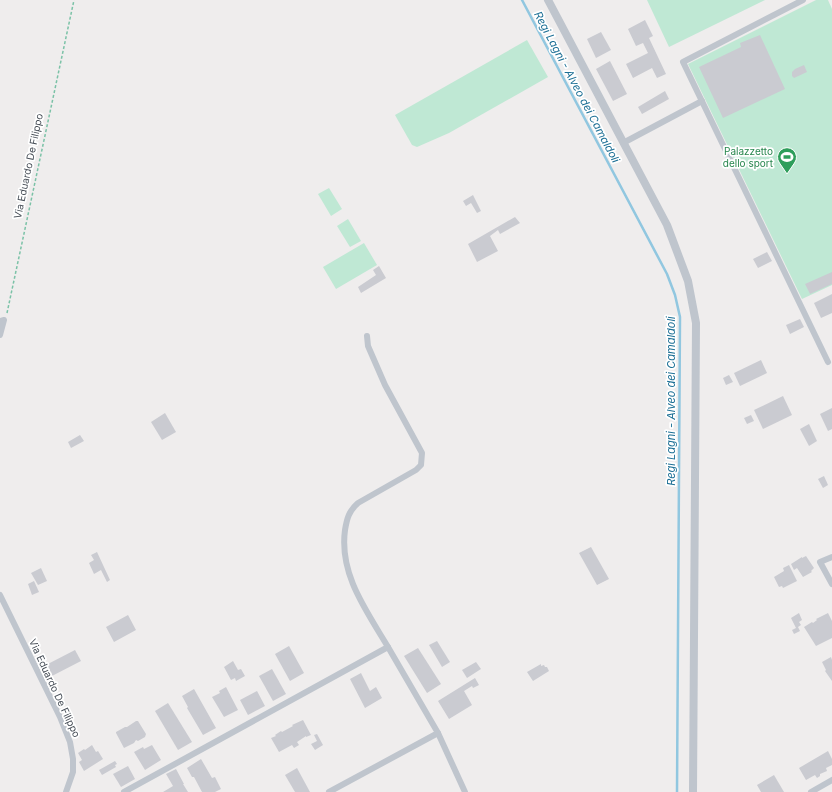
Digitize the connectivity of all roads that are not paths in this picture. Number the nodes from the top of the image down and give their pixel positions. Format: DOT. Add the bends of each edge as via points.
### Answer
graph roads {
  1 [pos="548,0"];
  2 [pos="803,0"];
  3 [pos="702,101"];
  4 [pos="623,142"];
  5 [pos="2,320"];
  6 [pos="0,335"];
  7 [pos="367,336"];
  8 [pos="828,362"];
  9 [pos="832,557"];
  10 [pos="832,584"];
  11 [pos="0,596"];
  12 [pos="388,646"];
  13 [pos="438,733"];
  14 [pos="832,780"];
  15 [pos="66,792"];
  16 [pos="124,792"];
  17 [pos="329,792"];
  18 [pos="465,792"];
  19 [pos="693,792"];
  20 [pos="811,792"];
  1 -- 4 [label="street"];
  2 -- 3 [label="street" via="683,62"];
  3 -- 4 [label="street"];
  3 -- 8 [label="street"];
  4 -- 19 [label="street" via="667,225 688,281 696,323"];
  5 -- 6 [label="street"];
  7 -- 12 [label="street" via="368,346 385,385 422,453 421,465 416,470 358,503 351,508 347,516 344,556 348,572 363,605"];
  9 -- 10 [label="street" via="820,562"];
  11 -- 15 [label="street, Via Eduardo De Filippo" via="70,742 73,772"];
  12 -- 13 [label="street"];
  12 -- 16 [label="street"];
  13 -- 17 [label="street"];
  13 -- 18 [label="street"];
  14 -- 20 [label="street"];
}
